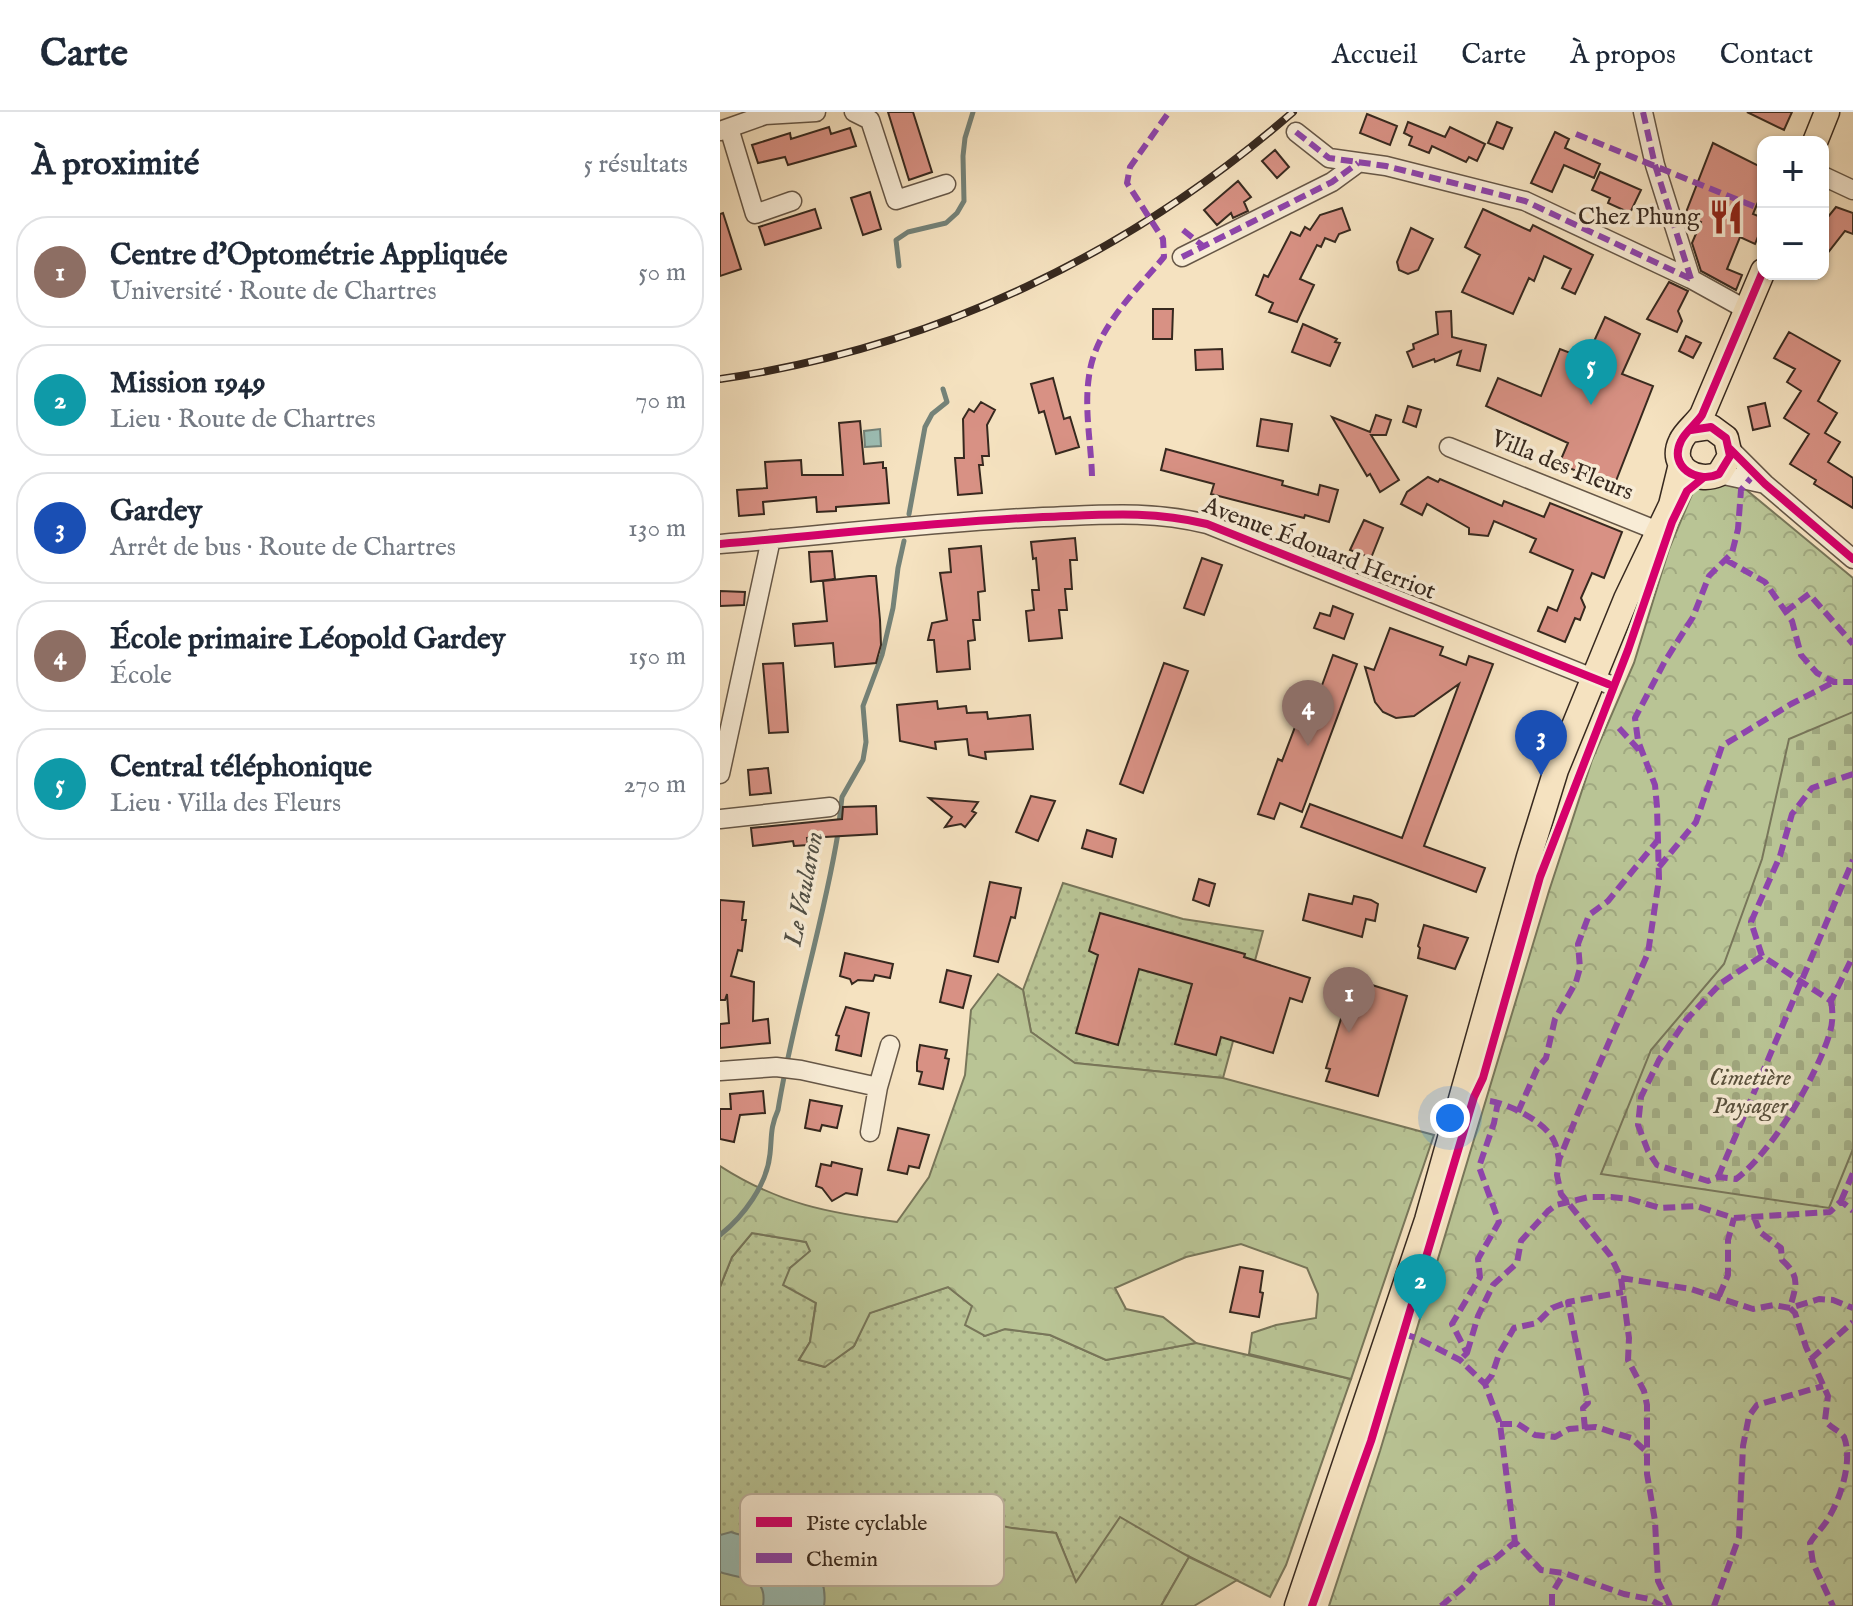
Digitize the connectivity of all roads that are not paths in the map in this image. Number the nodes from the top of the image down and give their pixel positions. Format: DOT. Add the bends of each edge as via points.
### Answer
graph roads {
  1 [pos="816,112"];
  2 [pos="854,112"];
  3 [pos="1643,112"];
  4 [pos="1827,112"];
  5 [pos="724,129"];
  6 [pos="1296,132"];
  7 [pos="1817,136"];
  8 [pos="1358,163"];
  9 [pos="1829,179"];
  10 [pos="946,184"];
  11 [pos="1853,190"];
  12 [pos="792,201"];
  13 [pos="1182,257"];
  14 [pos="1691,279"];
  15 [pos="1759,280"];
  16 [pos="1747,310"];
  17 [pos="1722,372"];
  18 [pos="1691,430"];
  19 [pos="1726,442"];
  20 [pos="1449,447"];
  21 [pos="1681,464"];
  22 [pos="1711,476"];
  23 [pos="1765,484"];
  24 [pos="1671,505"];
  25 [pos="1658,531"];
  26 [pos="771,539"];
  27 [pos="720,544"];
  28 [pos="1853,559"];
  29 [pos="1600,681"];
  30 [pos="720,774"];
  31 [pos="830,807"];
  32 [pos="720,819"];
  33 [pos="890,1045"];
  34 [pos="720,1071"];
  35 [pos="878,1087"];
  36 [pos="870,1132"];
  37 [pos="1297,1606"];
  1 -- 5 [label="street" via="765,115"];
  2 -- 10 [label="street" via="870,120 896,200"];
  3 -- 14 [label="street"];
  4 -- 7 [label="main road"];
  5 -- 12 [label="street" via="755,214"];
  6 -- 8 [label="street" via="1329,158"];
  8 -- 13 [label="street" via="1332,182"];
  8 -- 14 [label="street" via="1525,201"];
  9 -- 11 [label="street"];
  14 -- 16 [label="street"];
  15 -- 16 [label="main road"];
  16 -- 17 [label="main road"];
  17 -- 18 [label="main road"];
  17 -- 19 [label="main road"];
  18 -- 19 [label="main road" via="1704,426"];
  18 -- 21 [label="main road" via="1678,449"];
  19 -- 22 [label="main road" via="1729,461"];
  19 -- 23 [label="street"];
  20 -- 25 [label="street, Villa des Fleurs"];
  21 -- 22 [label="main road" via="1690,474"];
  21 -- 24 [label="main road"];
  22 -- 23 [label="street"];
  22 -- 24 [label="main road"];
  23 -- 28 [label="street"];
  24 -- 25 [label="main road"];
  25 -- 29 [label="main road" via="1642,567 1633,617"];
  26 -- 27 [label="street, Avenue Édouard Herriot"];
  26 -- 29 [label="street, Avenue Édouard Herriot" via="1030,518 1171,515 1207,524"];
  26 -- 30 [label="street"];
  29 -- 37 [label="main road" via="1578,757 1544,811 1427,1220"];
  31 -- 32 [label="street"];
  33 -- 35 [label="street"];
  34 -- 35 [label="street" via="776,1067"];
  35 -- 36 [label="street"];
}
